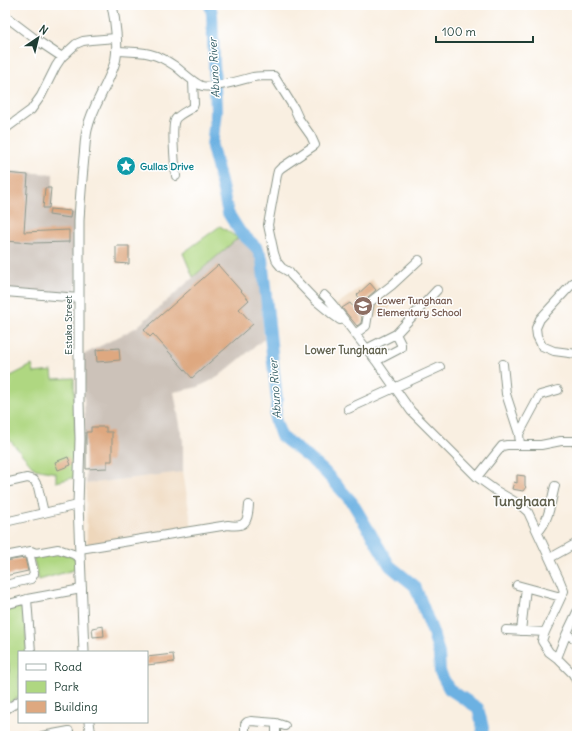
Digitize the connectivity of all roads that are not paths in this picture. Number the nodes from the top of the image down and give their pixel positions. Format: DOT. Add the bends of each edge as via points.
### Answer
graph roads {
  1 [pos="112,5"];
  2 [pos="5,16"];
  3 [pos="116,38"];
  4 [pos="117,51"];
  5 [pos="62,58"];
  6 [pos="193,81"];
  7 [pos="5,129"];
  8 [pos="176,176"];
  9 [pos="419,260"];
  10 [pos="577,280"];
  11 [pos="437,290"];
  12 [pos="5,292"];
  13 [pos="324,296"];
  14 [pos="79,298"];
  15 [pos="343,318"];
  16 [pos="355,334"];
  17 [pos="396,334"];
  18 [pos="366,348"];
  19 [pos="577,354"];
  20 [pos="376,361"];
  21 [pos="503,364"];
  22 [pos="440,367"];
  23 [pos="395,388"];
  24 [pos="558,390"];
  25 [pos="348,409"];
  26 [pos="519,434"];
  27 [pos="577,441"];
  28 [pos="520,445"];
  29 [pos="477,477"];
  30 [pos="5,483"];
  31 [pos="555,486"];
  32 [pos="78,505"];
  33 [pos="250,505"];
  34 [pos="44,513"];
  35 [pos="5,522"];
  36 [pos="538,532"];
  37 [pos="577,543"];
  38 [pos="30,552"];
  39 [pos="80,553"];
  40 [pos="5,556"];
  41 [pos="550,558"];
  42 [pos="5,585"];
  43 [pos="517,585"];
  44 [pos="526,588"];
  45 [pos="82,589"];
  46 [pos="561,597"];
  47 [pos="27,599"];
  48 [pos="5,605"];
  49 [pos="577,612"];
  50 [pos="506,630"];
  51 [pos="521,631"];
  52 [pos="545,632"];
  53 [pos="566,635"];
  54 [pos="577,639"];
  55 [pos="31,651"];
  56 [pos="84,651"];
  57 [pos="558,658"];
  58 [pos="5,659"];
  59 [pos="5,674"];
  60 [pos="577,682"];
  61 [pos="18,702"];
  62 [pos="5,710"];
  63 [pos="89,723"];
  64 [pos="276,723"];
  65 [pos="285,726"];
  66 [pos="69,731"];
  67 [pos="42,736"];
  68 [pos="91,736"];
  69 [pos="245,736"];
  70 [pos="276,736"];
  1 -- 3 [label="street, Estaka Street"];
  2 -- 5 [label="street"];
  3 -- 4 [label="street, Estaka Street"];
  3 -- 5 [label="street" via="83,41 76,44"];
  4 -- 6 [label="street" via="142,52 162,58"];
  4 -- 14 [label="street, Estaka Street" via="115,62 87,130 79,214"];
  5 -- 7 [label="street" via="31,110"];
  6 -- 8 [label="street" via="193,107 174,120"];
  6 -- 15 [label="street" via="201,86 209,86 254,77 274,76 315,145 278,171 268,225 274,253 282,268 289,272 316,301 340,320"];
  9 -- 16 [label="street" via="370,302 366,326"];
  10 -- 19 [label="street" via="540,319 536,328 542,346 554,351"];
  11 -- 17 [label="street"];
  12 -- 14 [label="street"];
  13 -- 15 [label="street"];
  14 -- 32 [label="street, Estaka Street"];
  15 -- 16 [label="street"];
  16 -- 18 [label="street"];
  17 -- 18 [label="street"];
  17 -- 20 [label="street" via="401,348"];
  18 -- 20 [label="street"];
  20 -- 23 [label="street"];
  21 -- 26 [label="street" via="506,394"];
  22 -- 23 [label="street"];
  23 -- 25 [label="street"];
  23 -- 29 [label="street" via="411,411"];
  24 -- 26 [label="street" via="540,395"];
  26 -- 28 [label="street"];
  27 -- 28 [label="street"];
  28 -- 29 [label="street" via="502,446"];
  29 -- 36 [label="street" via="524,508"];
  30 -- 34 [label="street" via="28,478 34,480"];
  31 -- 36 [label="street" via="546,521"];
  32 -- 34 [label="street"];
  32 -- 39 [label="street, Estaka Street"];
  33 -- 39 [label="street" via="243,525 228,525"];
  34 -- 35 [label="street"];
  36 -- 41 [label="street"];
  37 -- 41 [label="street"];
  38 -- 39 [label="street" via="62,545"];
  38 -- 40 [label="street"];
  38 -- 42 [label="street" via="34,576"];
  39 -- 45 [label="street, Estaka Street"];
  41 -- 46 [label="street" via="564,591"];
  43 -- 44 [label="street"];
  44 -- 46 [label="street"];
  44 -- 51 [label="street"];
  45 -- 47 [label="street"];
  45 -- 56 [label="street, Estaka Street"];
  46 -- 52 [label="street"];
  47 -- 48 [label="street"];
  47 -- 55 [label="street"];
  49 -- 53 [label="street"];
  50 -- 51 [label="street"];
  51 -- 52 [label="street"];
  52 -- 57 [label="street" via="542,641 549,652"];
  53 -- 54 [label="street"];
  53 -- 57 [label="street"];
  57 -- 60 [label="street"];
  58 -- 59 [label="street"];
  61 -- 62 [label="street"];
  63 -- 68 [label="street"];
  64 -- 65 [label="street"];
  64 -- 69 [label="street" via="247,722"];
  64 -- 70 [label="street"];
  66 -- 67 [label="street"];
}
